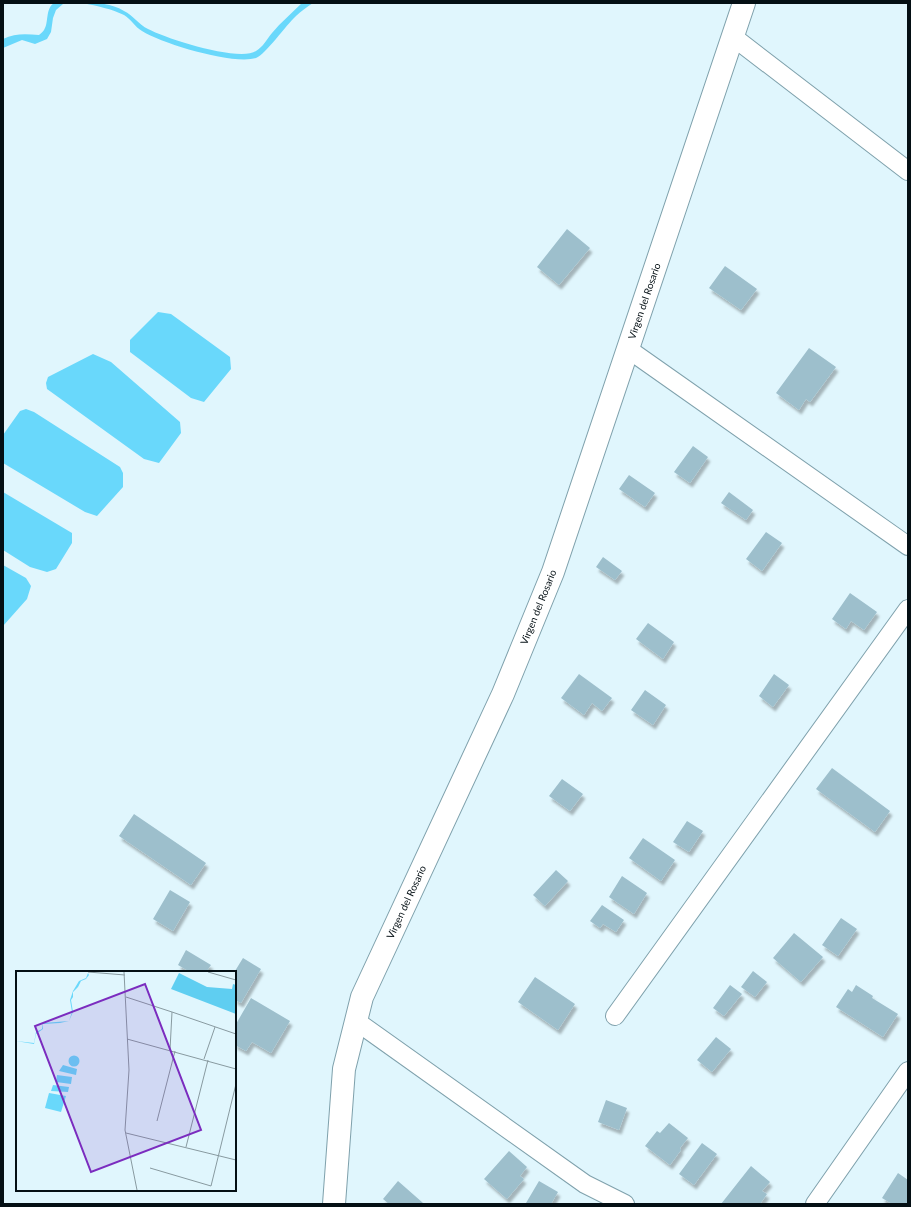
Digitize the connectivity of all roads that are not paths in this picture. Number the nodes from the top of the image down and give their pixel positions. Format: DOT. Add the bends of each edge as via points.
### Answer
graph roads {
  1 [pos="744,3"];
  2 [pos="732,36"];
  3 [pos="908,171"];
  4 [pos="628,349"];
  5 [pos="907,541"];
  6 [pos="908,609"];
  7 [pos="615,1016"];
  8 [pos="356,1021"];
  9 [pos="908,1071"];
  10 [pos="334,1204"];
  11 [pos="625,1204"];
  12 [pos="815,1204"];
  1 -- 2 [label="street, Virgen del Rosario"];
  2 -- 3 [label="street"];
  2 -- 4 [label="street, Virgen del Rosario"];
  4 -- 5 [label="street"];
  4 -- 8 [label="street, Virgen del Rosario" via="550,579 503,694 362,997"];
  6 -- 7 [label="street"];
  8 -- 10 [label="street, Virgen del Rosario" via="344,1069"];
  8 -- 11 [label="street" via="585,1184"];
  9 -- 12 [label="street"];
}
